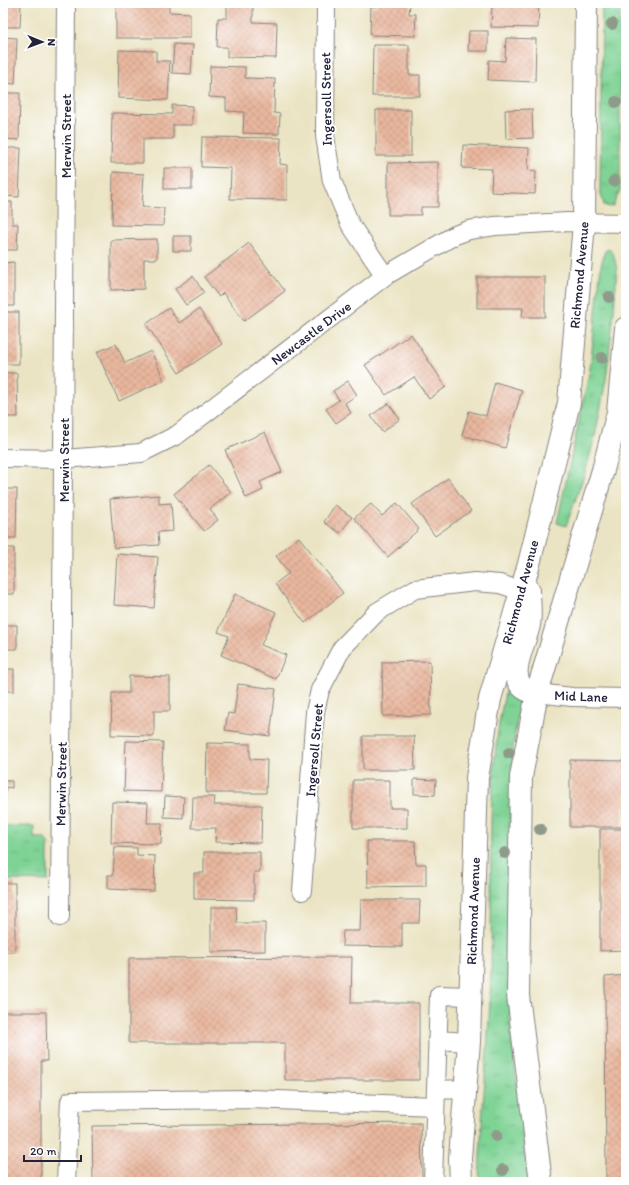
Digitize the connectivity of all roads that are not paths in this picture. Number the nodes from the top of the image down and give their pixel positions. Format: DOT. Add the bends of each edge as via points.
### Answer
graph roads {
  1 [pos="66,3"];
  2 [pos="326,3"];
  3 [pos="586,3"];
  4 [pos="584,223"];
  5 [pos="626,223"];
  6 [pos="385,276"];
  7 [pos="626,328"];
  8 [pos="3,458"];
  9 [pos="64,459"];
  10 [pos="530,564"];
  11 [pos="522,591"];
  12 [pos="547,695"];
  13 [pos="626,698"];
  14 [pos="302,891"];
  15 [pos="60,917"];
  16 [pos="471,996"];
  17 [pos="437,1040"];
  18 [pos="469,1042"];
  19 [pos="466,1090"];
  20 [pos="436,1097"];
  21 [pos="434,1145"];
  22 [pos="462,1145"];
  23 [pos="66,1182"];
  24 [pos="433,1182"];
  25 [pos="462,1182"];
  26 [pos="540,1182"];
  1 -- 9 [label="street, Merwin Street"];
  2 -- 6 [label="street, Ingersoll Street" via="325,136 332,181 350,224"];
  3 -- 4 [label="main road, Richmond Avenue"];
  4 -- 5 [label="street, Newcastle Drive"];
  4 -- 6 [label="street, Newcastle Drive" via="495,226 469,230 441,242"];
  4 -- 10 [label="main road, Richmond Avenue" via="569,403"];
  6 -- 9 [label="street, Newcastle Drive" via="177,435 141,453"];
  7 -- 12 [label="main road" via="618,412"];
  8 -- 9 [label="street, Newcastle Drive"];
  9 -- 15 [label="street, Merwin Street"];
  10 -- 11 [label="main road, Richmond Avenue"];
  10 -- 12 [label="main road" via="529,625 517,660 516,675 529,692"];
  11 -- 14 [label="street, Ingersoll Street" via="500,584 475,582 416,589 377,612 342,648 320,690 315,712"];
  11 -- 16 [label="main road, Richmond Avenue" via="490,699 477,778"];
  12 -- 13 [label="street, Mid Lane"];
  12 -- 26 [label="main road" via="521,777 518,995"];
  16 -- 17 [label="street" via="439,994"];
  16 -- 18 [label="main road, Richmond Avenue"];
  17 -- 18 [label="street"];
  17 -- 20 [label="street"];
  18 -- 19 [label="main road, Richmond Avenue"];
  19 -- 20 [label="street"];
  19 -- 22 [label="main road, Richmond Avenue"];
  20 -- 21 [label="street"];
  20 -- 23 [label="street" via="70,1101"];
  21 -- 22 [label="street"];
  21 -- 24 [label="street"];
  22 -- 25 [label="main road, Richmond Avenue"];
}
